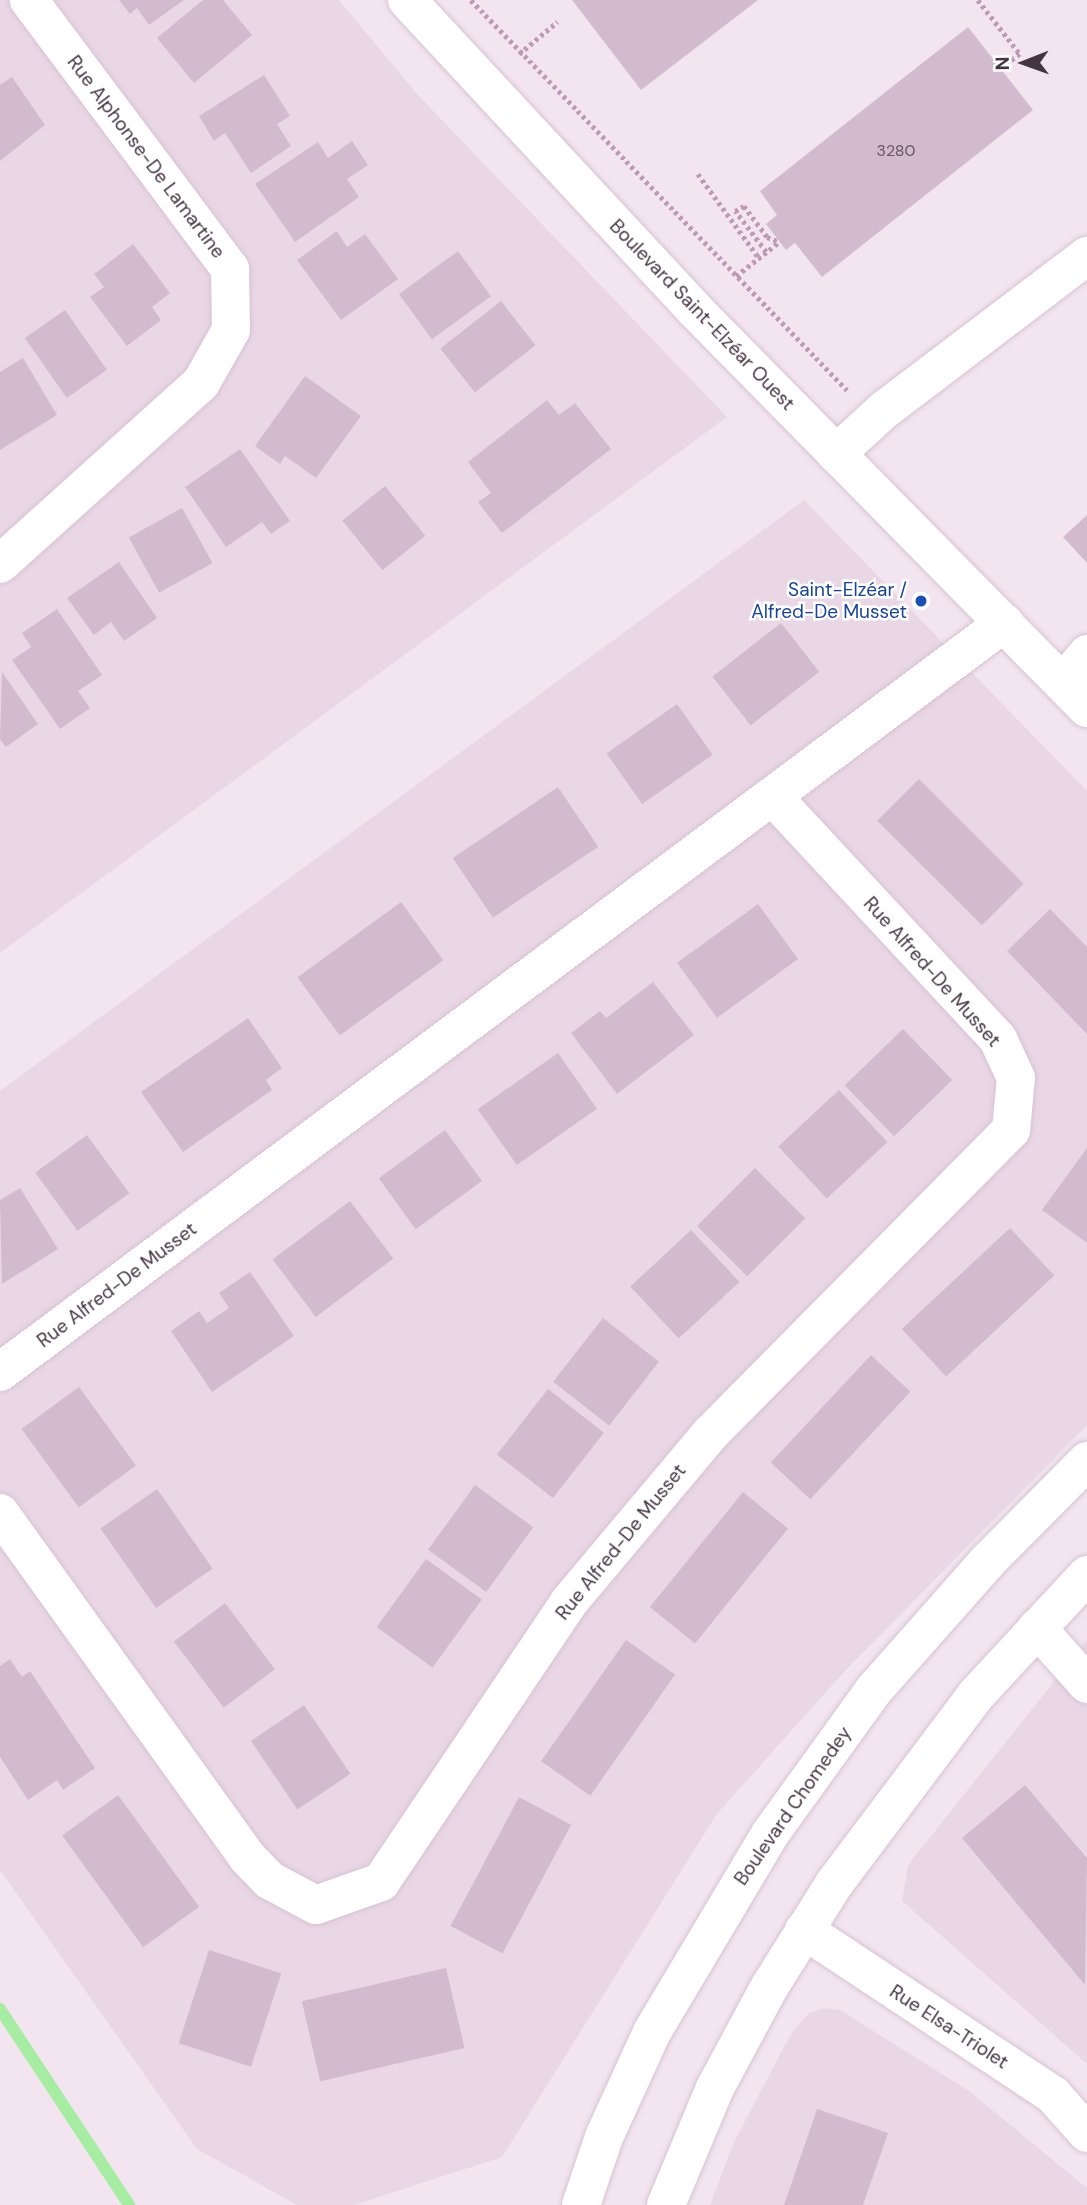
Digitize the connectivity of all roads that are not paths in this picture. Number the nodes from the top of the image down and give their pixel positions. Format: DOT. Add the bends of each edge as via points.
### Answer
graph roads {
  1 [pos="29,0"];
  2 [pos="407,0"];
  3 [pos="1087,256"];
  4 [pos="836,454"];
  5 [pos="0,564"];
  6 [pos="1004,623"];
  7 [pos="1079,681"];
  8 [pos="773,797"];
  9 [pos="0,1372"];
  10 [pos="1087,1461"];
  11 [pos="0,1513"];
  12 [pos="1087,1575"];
  13 [pos="1037,1628"];
  14 [pos="1087,1684"];
  15 [pos="804,1930"];
  16 [pos="1087,2133"];
  17 [pos="581,2205"];
  18 [pos="666,2205"];
  1 -- 5 [label="street, Rue Alphonse-De Lamartine" via="230,270 231,330 201,383"];
  2 -- 4 [label="street, Boulevard Saint-Elzéar Ouest" via="550,158"];
  3 -- 4 [label="street" via="884,410"];
  4 -- 6 [label="street, Boulevard Saint-Elzéar Ouest"];
  6 -- 7 [label="street, Boulevard Saint-Elzéar Ouest"];
  6 -- 8 [label="street, Rue Alfred-De Musset"];
  8 -- 9 [label="street, Rue Alfred-De Musset"];
  8 -- 11 [label="street, Rue Alfred-De Musset" via="998,1039 1016,1079 1011,1130 744,1398 578,1591 381,1882 316,1905 269,1880 239,1846"];
  10 -- 17 [label="street, Boulevard Chomedey" via="988,1561 873,1691 769,1834 652,2032 604,2137"];
  12 -- 13 [label="street"];
  13 -- 14 [label="street"];
  13 -- 15 [label="street" via="975,1696 901,1790"];
  15 -- 16 [label="street, Rue Elsa-Triolet" via="1053,2095"];
  15 -- 18 [label="street" via="715,2088"];
}
